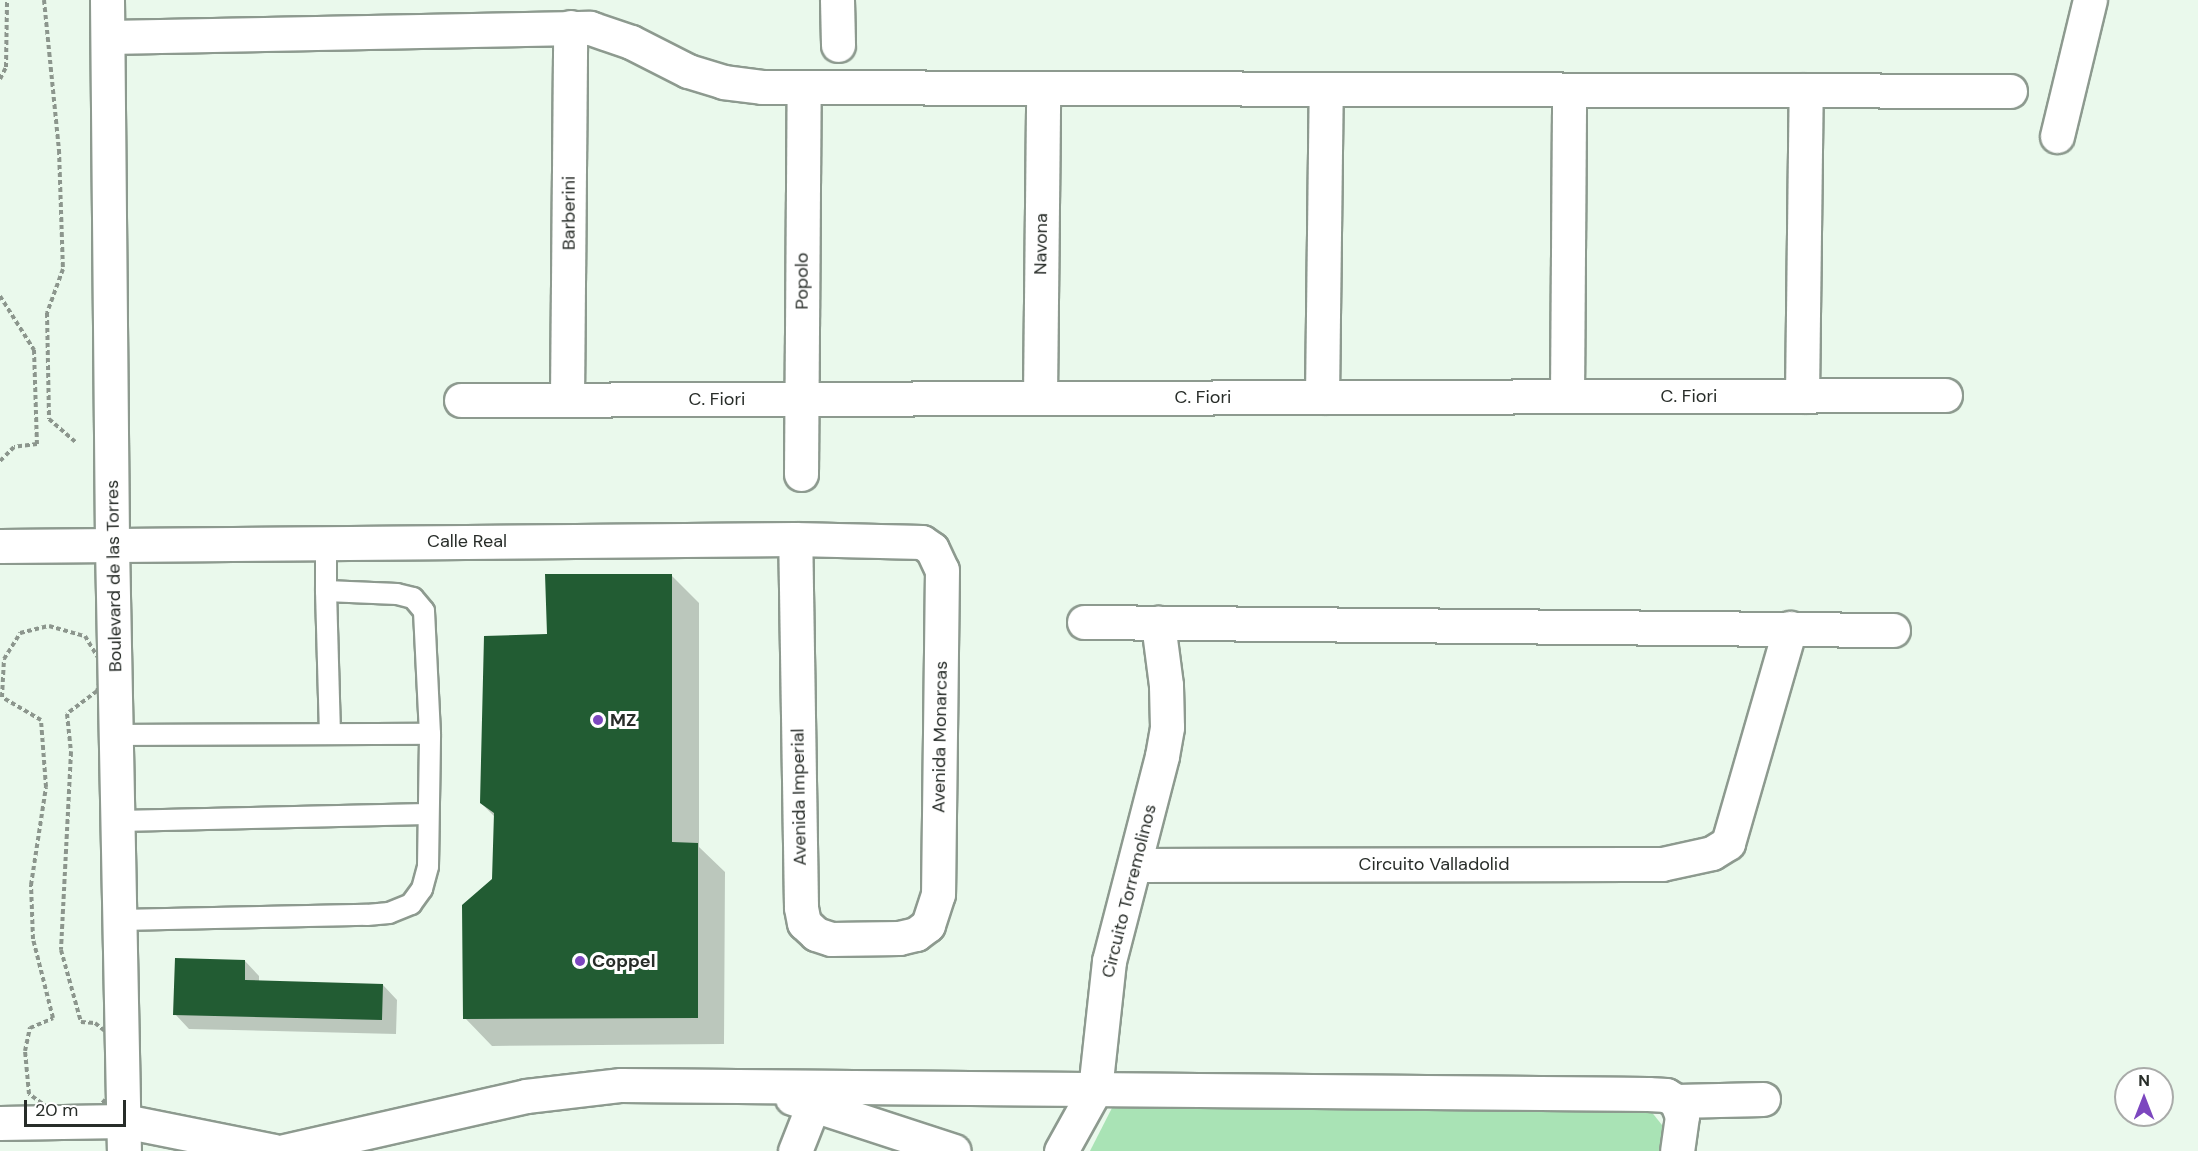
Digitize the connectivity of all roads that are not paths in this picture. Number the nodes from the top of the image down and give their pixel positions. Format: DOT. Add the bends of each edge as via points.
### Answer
graph roads {
  1 [pos="107,0"];
  2 [pos="837,0"];
  3 [pos="2090,0"];
  4 [pos="570,27"];
  5 [pos="108,37"];
  6 [pos="838,45"];
  7 [pos="804,88"];
  8 [pos="1806,90"];
  9 [pos="1043,91"];
  10 [pos="1326,91"];
  11 [pos="1569,91"];
  12 [pos="2010,91"];
  13 [pos="2057,136"];
  14 [pos="1944,395"];
  15 [pos="1567,396"];
  16 [pos="1802,396"];
  17 [pos="1040,397"];
  18 [pos="1322,397"];
  19 [pos="567,399"];
  20 [pos="801,399"];
  21 [pos="461,400"];
  22 [pos="801,474"];
  23 [pos="795,539"];
  24 [pos="326,542"];
  25 [pos="112,545"];
  26 [pos="0,546"];
  27 [pos="932,549"];
  28 [pos="326,591"];
  29 [pos="1084,622"];
  30 [pos="1158,623"];
  31 [pos="1790,628"];
  32 [pos="1893,630"];
  33 [pos="330,733"];
  34 [pos="429,734"];
  35 [pos="117,735"];
  36 [pos="429,813"];
  37 [pos="118,821"];
  38 [pos="1136,865"];
  39 [pos="120,920"];
  40 [pos="928,926"];
  41 [pos="1095,1090"];
  42 [pos="818,1096"];
  43 [pos="1763,1099"];
  44 [pos="1676,1101"];
  45 [pos="0,1123"];
  46 [pos="124,1136"];
  47 [pos="274,1151"];
  48 [pos="284,1151"];
  49 [pos="795,1151"];
  50 [pos="954,1151"];
  51 [pos="1061,1151"];
  52 [pos="1677,1151"];
  1 -- 5 [label="street, Boulevard de las Torres"];
  2 -- 6 [label="street"];
  3 -- 13 [label="street"];
  4 -- 5 [label="street"];
  4 -- 7 [label="street" via="590,28 621,39 723,82"];
  4 -- 19 [label="street, Barberini"];
  5 -- 25 [label="street, Boulevard de las Torres"];
  7 -- 9 [label="street"];
  7 -- 20 [label="street, Popolo"];
  8 -- 11 [label="street"];
  8 -- 12 [label="street"];
  8 -- 16 [label="street"];
  9 -- 10 [label="street"];
  9 -- 17 [label="street, Navona"];
  10 -- 11 [label="street"];
  10 -- 18 [label="street"];
  11 -- 15 [label="street"];
  14 -- 16 [label="street, C. Fiori"];
  15 -- 16 [label="street, C. Fiori"];
  15 -- 18 [label="street, C. Fiori"];
  17 -- 18 [label="street, C. Fiori"];
  17 -- 20 [label="street, C. Fiori"];
  19 -- 20 [label="street, C. Fiori"];
  19 -- 21 [label="street, C. Fiori"];
  20 -- 22 [label="street, Popolo"];
  23 -- 24 [label="street, Calle Real"];
  23 -- 27 [label="street, Calle Real" via="906,539"];
  23 -- 40 [label="street, Avenida Imperial" via="804,923 816,934 831,939 899,938"];
  24 -- 25 [label="street, Calle Real"];
  24 -- 28 [label="lane"];
  25 -- 26 [label="street, Calle Real"];
  25 -- 35 [label="street, Boulevard de las Torres"];
  27 -- 40 [label="street, Avenida Monarcas" via="942,570 938,894"];
  28 -- 33 [label="lane"];
  28 -- 34 [label="lane" via="397,594 412,598 424,611"];
  29 -- 30 [label="street"];
  30 -- 31 [label="street"];
  30 -- 38 [label="street, Circuito Torremolinos" via="1167,728"];
  31 -- 32 [label="street"];
  31 -- 38 [label="street, Circuito Valladolid" via="1728,843 1695,858 1662,864"];
  33 -- 34 [label="lane"];
  33 -- 35 [label="lane"];
  34 -- 36 [label="lane"];
  35 -- 37 [label="street, Boulevard de las Torres"];
  36 -- 37 [label="lane"];
  36 -- 39 [label="lane" via="429,866 422,889 411,903 389,912"];
  37 -- 39 [label="street, Boulevard de las Torres"];
  38 -- 41 [label="street, Circuito Torremolinos" via="1110,962"];
  39 -- 46 [label="street, Boulevard de las Torres"];
  41 -- 42 [label="street"];
  41 -- 44 [label="street" via="1648,1094 1666,1095"];
  41 -- 51 [label="street, Circuito Torremolinos"];
  42 -- 48 [label="street" via="750,1086 621,1085 574,1089 526,1096"];
  42 -- 49 [label="street"];
  42 -- 50 [label="street"];
  43 -- 44 [label="street"];
  44 -- 52 [label="street" via="1682,1116"];
  45 -- 46 [label="street"];
  46 -- 47 [label="street"];
}
